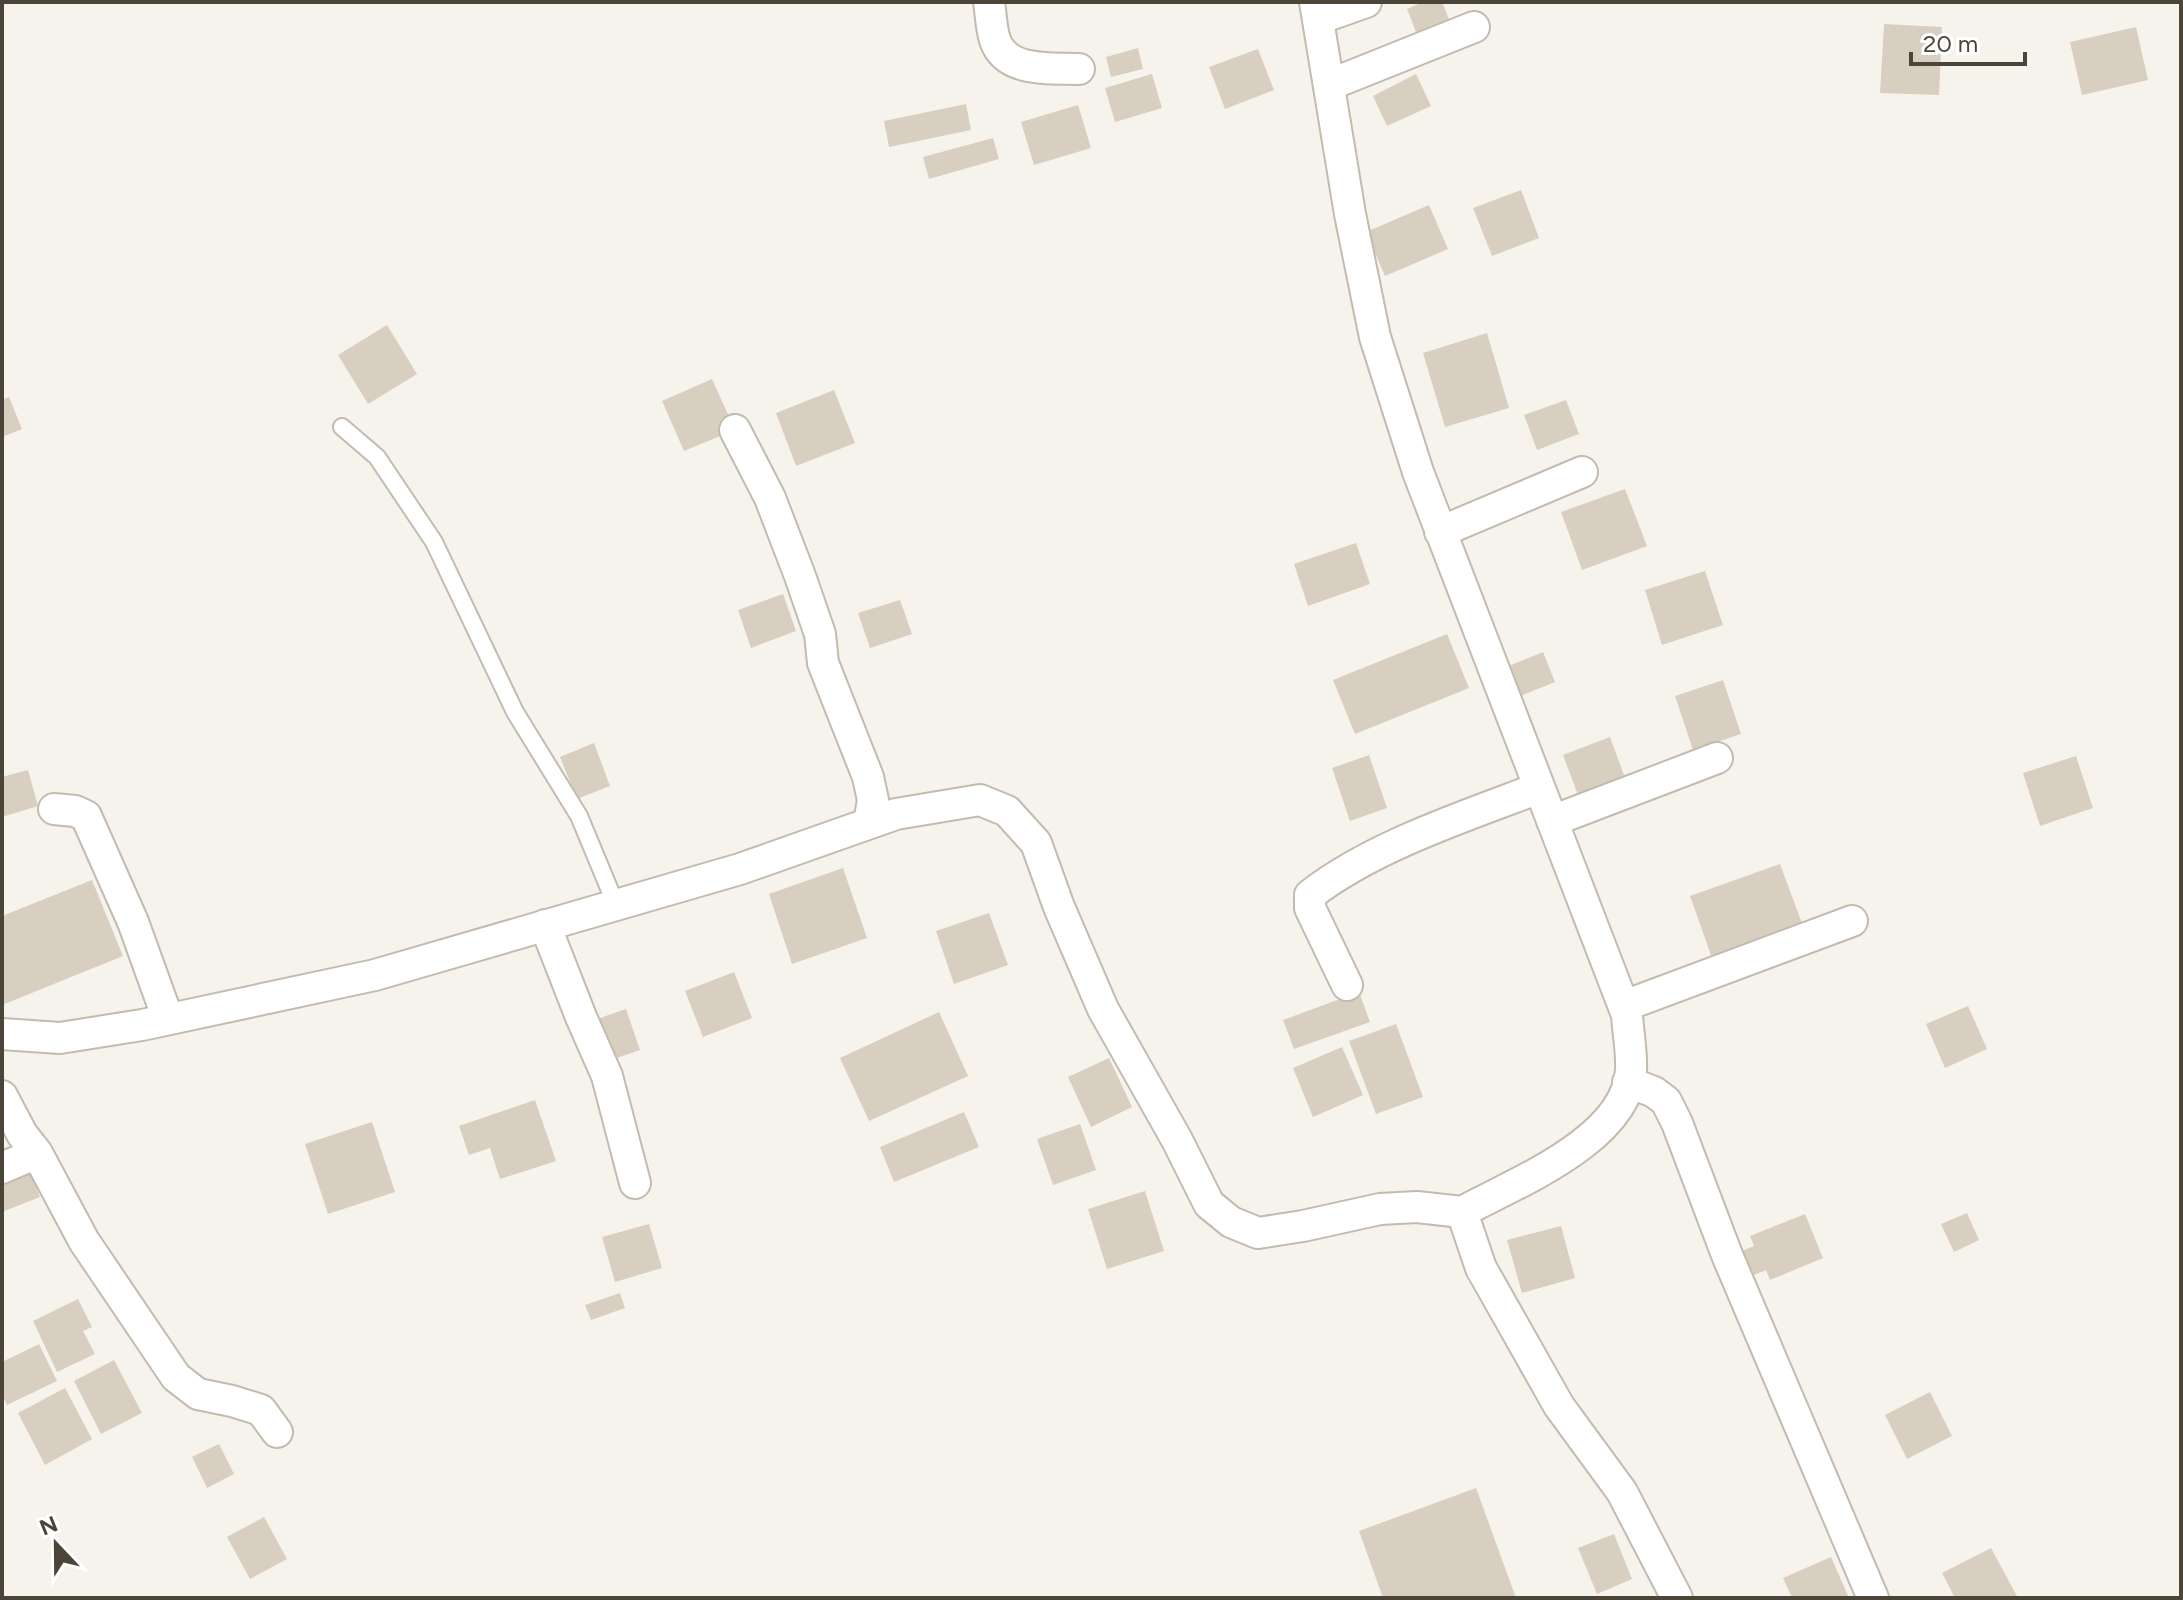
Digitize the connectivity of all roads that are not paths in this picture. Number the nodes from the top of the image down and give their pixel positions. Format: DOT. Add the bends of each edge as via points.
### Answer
graph roads {
  1 [pos="989,2"];
  2 [pos="1366,2"];
  3 [pos="1316,10"];
  4 [pos="1474,27"];
  5 [pos="1079,69"];
  6 [pos="1329,85"];
  7 [pos="342,427"];
  8 [pos="735,430"];
  9 [pos="1582,472"];
  10 [pos="1440,532"];
  11 [pos="1717,758"];
  12 [pos="1539,788"];
  13 [pos="54,809"];
  14 [pos="1552,821"];
  15 [pos="869,823"];
  16 [pos="616,905"];
  17 [pos="1852,921"];
  18 [pos="545,925"];
  19 [pos="1347,985"];
  20 [pos="1624,1006"];
  21 [pos="168,1019"];
  22 [pos="2,1034"];
  23 [pos="1628,1082"];
  24 [pos="2,1096"];
  25 [pos="37,1153"];
  26 [pos="2,1168"];
  27 [pos="635,1183"];
  28 [pos="1462,1212"];
  29 [pos="277,1432"];
  30 [pos="1677,1598"];
  31 [pos="1873,1598"];
  1 -- 5 [label="street" via="996,42 1009,58 1026,67"];
  2 -- 3 [label="street"];
  3 -- 6 [label="street"];
  4 -- 6 [label="street"];
  6 -- 10 [label="street" via="1375,337"];
  7 -- 16 [label="lane" via="377,457 434,542 515,712 579,816"];
  8 -- 15 [label="street" via="770,498 805,590 820,634 823,663 868,777 873,800"];
  9 -- 10 [label="street"];
  10 -- 12 [label="street"];
  11 -- 14 [label="street"];
  12 -- 14 [label="street"];
  12 -- 19 [label="street" via="1435,827 1331,878 1310,895 1310,908"];
  13 -- 21 [label="street" via="86,816"];
  14 -- 20 [label="street"];
  15 -- 16 [label="street"];
  15 -- 28 [label="street" via="980,800 1007,811 1017,822 1036,843 1103,1009 1209,1204 1231,1222 1258,1233 1380,1209"];
  16 -- 18 [label="street"];
  17 -- 20 [label="street"];
  18 -- 21 [label="street" via="375,975"];
  18 -- 27 [label="street" via="607,1076"];
  20 -- 23 [label="street"];
  21 -- 22 [label="street" via="60,1038"];
  23 -- 28 [label="street" via="1607,1125 1569,1154"];
  23 -- 31 [label="street" via="1666,1101 1677,1123 1727,1255"];
  24 -- 25 [label="street"];
  25 -- 26 [label="street"];
  25 -- 29 [label="street" via="84,1241 176,1377 198,1394 261,1410"];
  28 -- 30 [label="street" via="1481,1268 1559,1406 1622,1492"];
}
